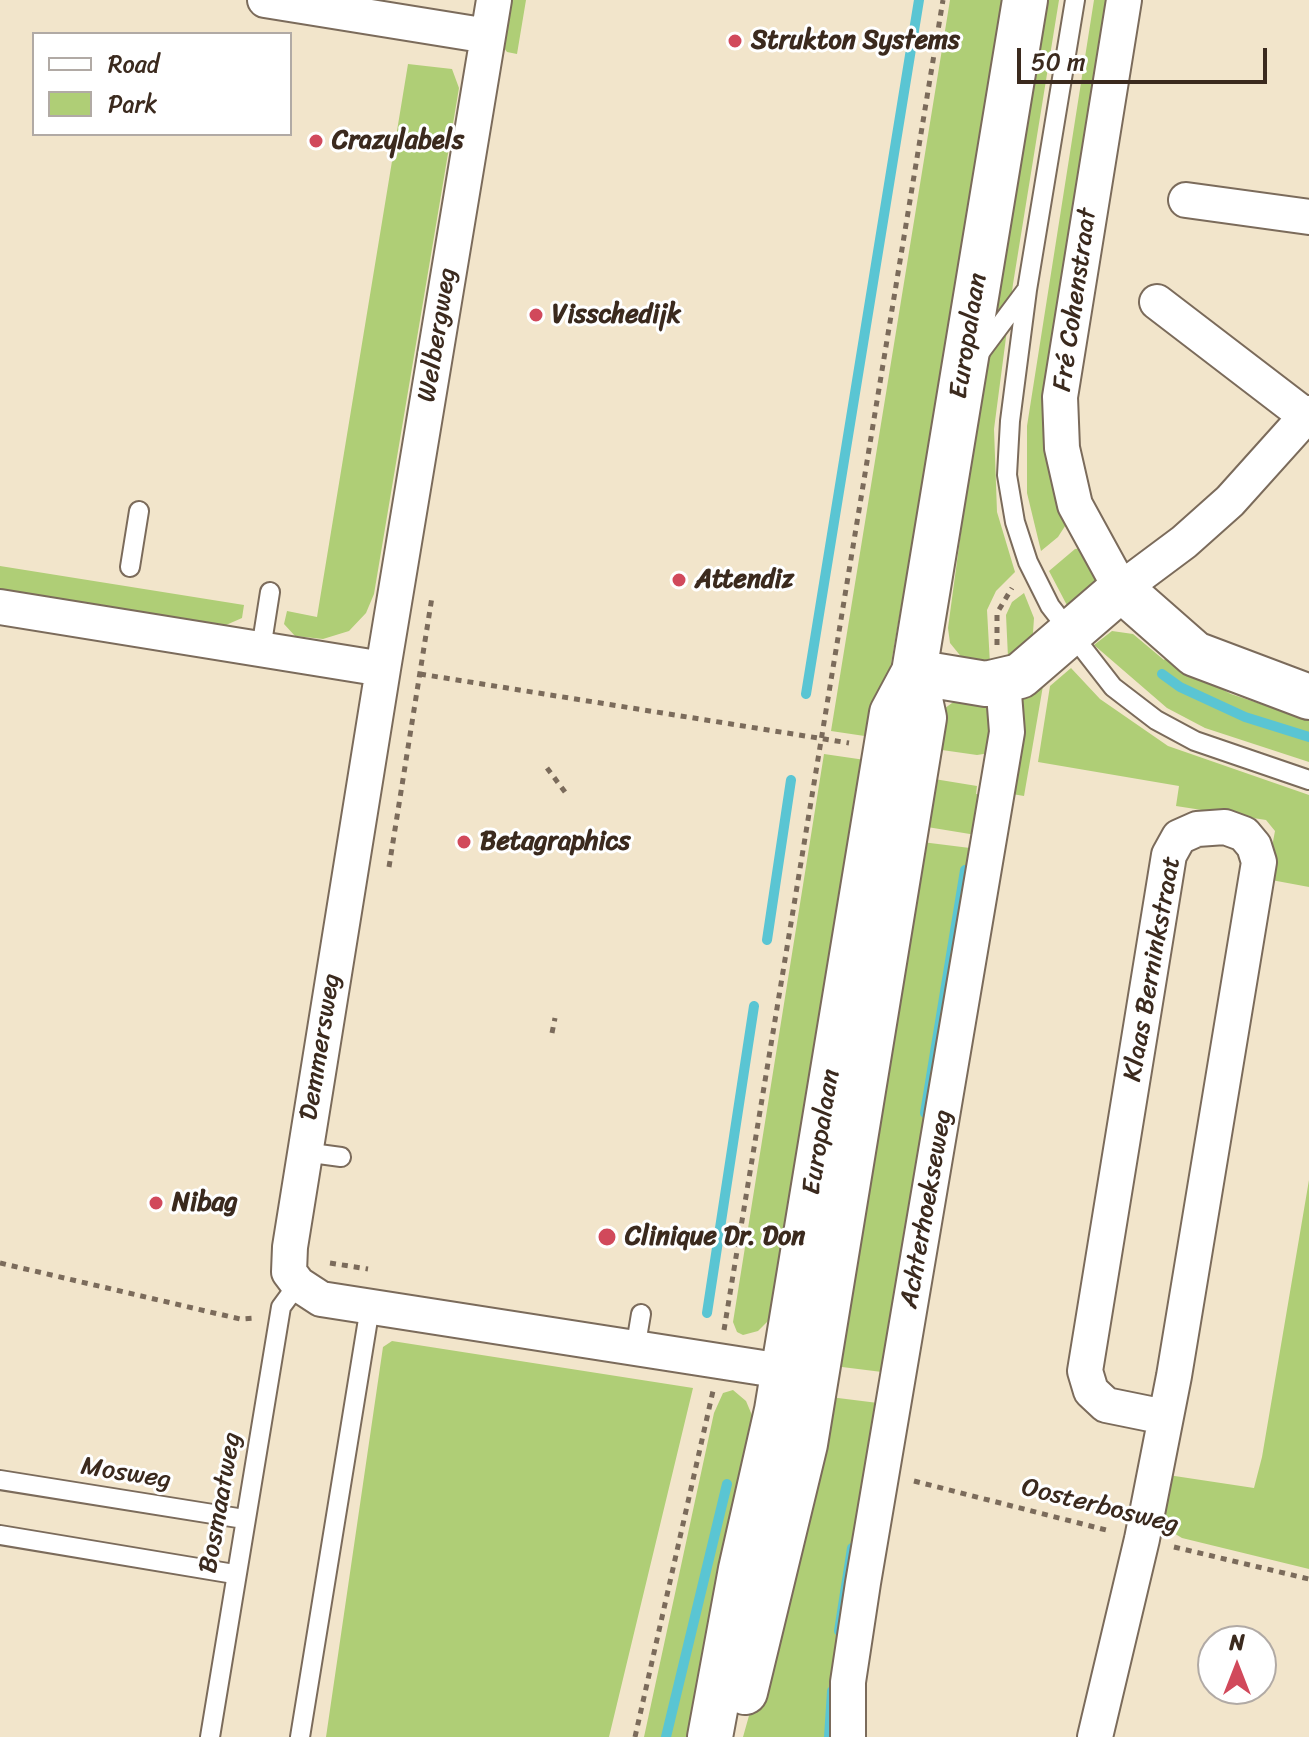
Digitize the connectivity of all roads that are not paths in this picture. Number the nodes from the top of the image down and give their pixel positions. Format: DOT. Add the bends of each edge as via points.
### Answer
graph roads {
  1 [pos="265,0"];
  2 [pos="494,0"];
  3 [pos="1025,0"];
  4 [pos="1075,0"];
  5 [pos="1124,0"];
  6 [pos="488,36"];
  7 [pos="1186,200"];
  8 [pos="1309,217"];
  9 [pos="1027,290"];
  10 [pos="1157,302"];
  11 [pos="963,376"];
  12 [pos="1308,415"];
  13 [pos="139,511"];
  14 [pos="130,567"];
  15 [pos="1121,589"];
  16 [pos="270,592"];
  17 [pos="0,607"];
  18 [pos="1069,634"];
  19 [pos="261,649"];
  20 [pos="383,669"];
  21 [pos="914,672"];
  22 [pos="1003,681"];
  23 [pos="1309,697"];
  24 [pos="1309,780"];
  25 [pos="304,1152"];
  26 [pos="341,1157"];
  27 [pos="298,1284"];
  28 [pos="370,1307"];
  29 [pos="641,1314"];
  30 [pos="635,1350"];
  31 [pos="799,1374"];
  32 [pos="1165,1417"];
  33 [pos="0,1480"];
  34 [pos="244,1519"];
  35 [pos="0,1535"];
  36 [pos="234,1574"];
  37 [pos="210,1737"];
  38 [pos="300,1737"];
  39 [pos="710,1737"];
  40 [pos="732,1737"];
  41 [pos="848,1737"];
  42 [pos="1095,1737"];
  1 -- 6 [label="street"];
  2 -- 6 [label="street, Welbergweg"];
  3 -- 11 [label="street, Europalaan"];
  4 -- 9 [label="lane"];
  5 -- 15 [label="street, Fré Cohenstraat" via="1060,397 1062,448 1075,505"];
  6 -- 20 [label="street, Welbergweg"];
  7 -- 8 [label="street"];
  9 -- 11 [label="lane"];
  9 -- 18 [label="lane" via="1007,475 1024,551"];
  10 -- 12 [label="street"];
  11 -- 21 [label="street, Europalaan"];
  12 -- 15 [label="street" via="1230,501"];
  13 -- 14 [label="lane"];
  15 -- 18 [label="street"];
  15 -- 23 [label="street" via="1195,654"];
  16 -- 19 [label="lane"];
  17 -- 19 [label="street"];
  18 -- 22 [label="street" via="1020,676"];
  18 -- 24 [label="lane" via="1113,687 1156,720 1195,741"];
  19 -- 20 [label="street"];
  20 -- 25 [label="street, Demmersweg"];
  21 -- 22 [label="street" via="986,684"];
  21 -- 31 [label="street, Europalaan" via="892,713 886,749"];
  21 -- 31 [label="street, Europalaan" via="924,718"];
  22 -- 41 [label="street, Achterhoekseweg" via="1007,732 848,1682"];
  25 -- 26 [label="lane"];
  25 -- 27 [label="street, Demmersweg" via="290,1247 289,1272"];
  27 -- 28 [label="street" via="321,1299"];
  27 -- 34 [label="lane, Bosmaatweg" via="281,1307"];
  28 -- 30 [label="street"];
  28 -- 38 [label="lane"];
  29 -- 30 [label="lane"];
  30 -- 31 [label="street"];
  31 -- 39 [label="street, Europalaan"];
  31 -- 40 [label="street, Europalaan" via="805,1444"];
  32 -- 32 [label="street, Klaas Berninkstraat" via="1259,862 1244,834 1225,827 1179,837 1169,855 1085,1371 1091,1391 1106,1405"];
  32 -- 42 [label="street, Klaas Berninkstraat"];
  33 -- 34 [label="lane, Mosweg"];
  34 -- 36 [label="lane, Bosmaatweg"];
  35 -- 36 [label="lane"];
  36 -- 37 [label="lane, Bosmaatweg"];
}
